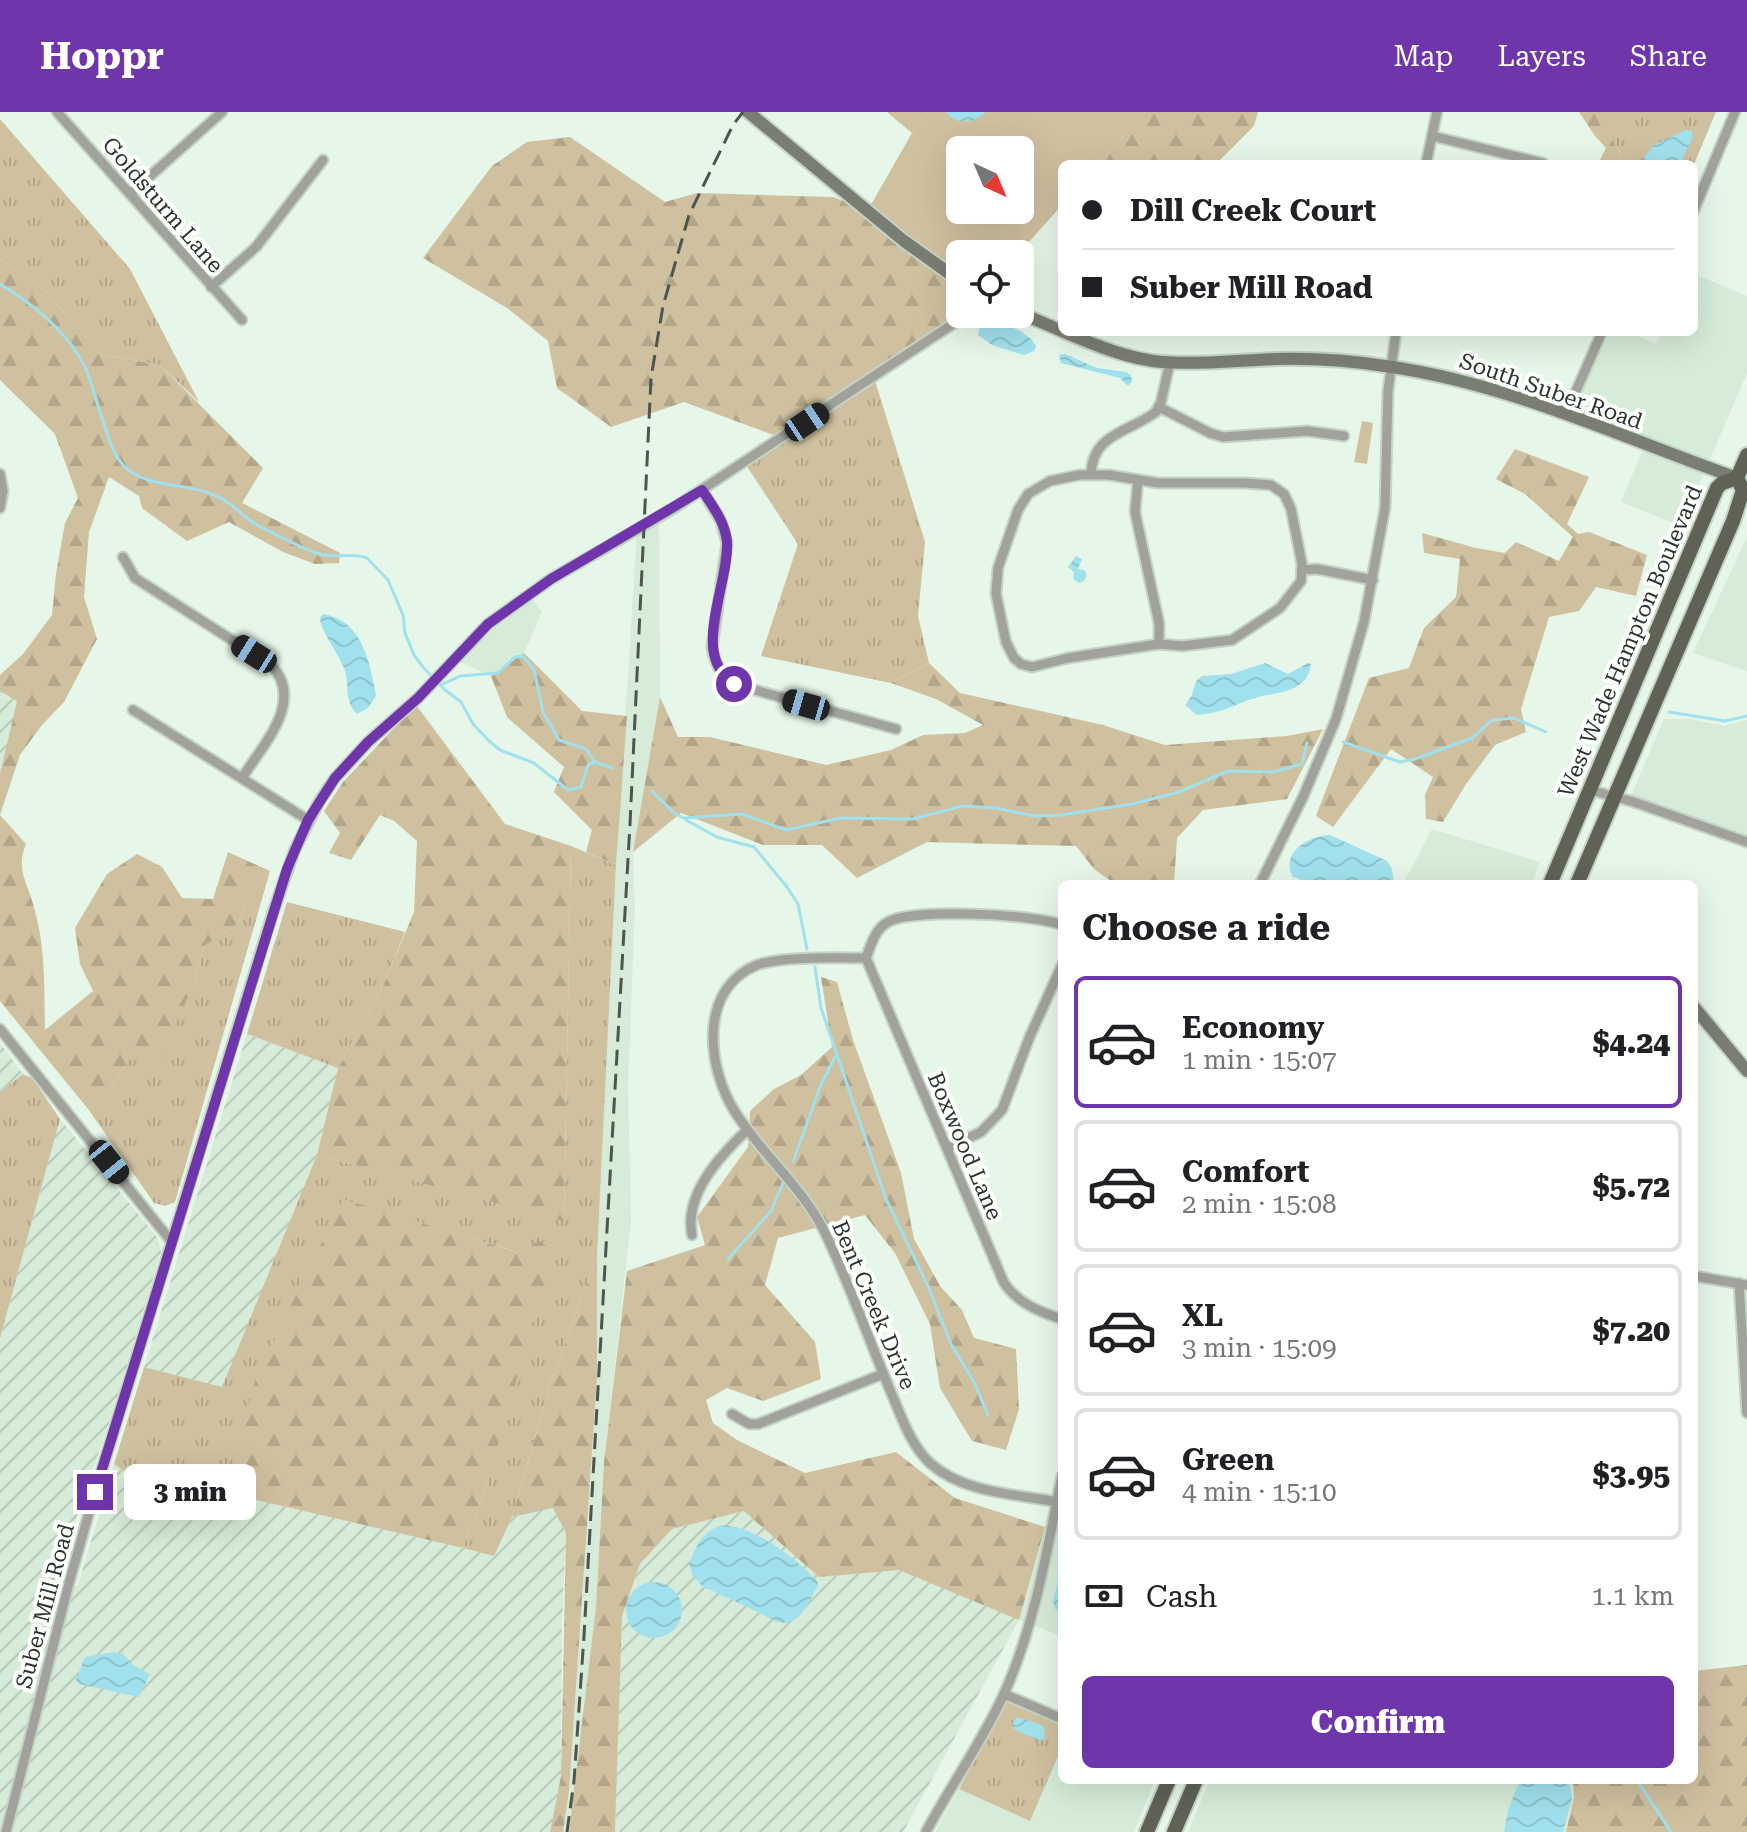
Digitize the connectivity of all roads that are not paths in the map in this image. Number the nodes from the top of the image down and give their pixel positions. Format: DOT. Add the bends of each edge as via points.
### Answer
graph roads {
  1 [pos="58,112"];
  2 [pos="222,112"];
  3 [pos="748,112"];
  4 [pos="1437,112"];
  5 [pos="1735,112"];
  6 [pos="1432,136"];
  7 [pos="323,160"];
  8 [pos="1427,160"];
  9 [pos="1531,160"];
  10 [pos="130,194"];
  11 [pos="1698,200"];
  12 [pos="946,271"];
  13 [pos="211,287"];
  14 [pos="1034,319"];
  15 [pos="242,320"];
  16 [pos="947,328"];
  17 [pos="1058,330"];
  18 [pos="1074,336"];
  19 [pos="1395,336"];
  20 [pos="1600,336"];
  21 [pos="1170,362"];
  22 [pos="1391,367"];
  23 [pos="1159,407"];
  24 [pos="1566,414"];
  25 [pos="1344,436"];
  26 [pos="1747,455"];
  27 [pos="0,474"];
  28 [pos="1091,474"];
  29 [pos="1138,480"];
  30 [pos="1742,480"];
  31 [pos="702,490"];
  32 [pos="0,508"];
  33 [pos="123,557"];
  34 [pos="1302,570"];
  35 [pos="1373,580"];
  36 [pos="1159,644"];
  37 [pos="133,710"];
  38 [pos="896,729"];
  39 [pos="242,778"];
  40 [pos="1590,790"];
  41 [pos="1614,798"];
  42 [pos="308,820"];
  43 [pos="1747,842"];
  44 [pos="1262,880"];
  45 [pos="1552,880"];
  46 [pos="1579,880"];
  47 [pos="1058,924"];
  48 [pos="866,958"];
  49 [pos="1058,974"];
  50 [pos="1698,1012"];
  51 [pos="0,1029"];
  52 [pos="1747,1071"];
  53 [pos="747,1130"];
  54 [pos="947,1148"];
  55 [pos="692,1235"];
  56 [pos="171,1241"];
  57 [pos="1698,1277"];
  58 [pos="1743,1284"];
  59 [pos="1058,1317"];
  60 [pos="883,1374"];
  61 [pos="1747,1413"];
  62 [pos="732,1414"];
  63 [pos="1058,1497"];
  64 [pos="1057,1502"];
  65 [pos="1004,1694"];
  66 [pos="1058,1717"];
  67 [pos="1167,1784"];
  68 [pos="1194,1784"];
  69 [pos="6,1832"];
  70 [pos="926,1832"];
  71 [pos="1147,1832"];
  72 [pos="1174,1832"];
  1 -- 10 [label="street, Goldsturm Lane"];
  2 -- 10 [label="street"];
  3 -- 12 [label="street"];
  4 -- 6 [label="street"];
  5 -- 11 [label="street"];
  6 -- 8 [label="street"];
  6 -- 9 [label="street"];
  7 -- 13 [label="street" via="256,247"];
  10 -- 13 [label="street, Goldsturm Lane"];
  13 -- 15 [label="street, Goldsturm Lane"];
  14 -- 17 [label="street, South Suber Road"];
  16 -- 31 [label="street, Suber Mill Road"];
  18 -- 21 [label="street, South Suber Road" via="1132,356"];
  19 -- 22 [label="street"];
  20 -- 24 [label="street"];
  21 -- 22 [label="street, South Suber Road" via="1310,359"];
  21 -- 23 [label="street"];
  22 -- 24 [label="street, South Suber Road" via="1476,384"];
  22 -- 35 [label="street" via="1385,508"];
  23 -- 25 [label="street" via="1223,437 1307,431"];
  23 -- 28 [label="street" via="1098,446"];
  24 -- 30 [label="street, South Suber Road"];
  26 -- 30 [label="main road"];
  27 -- 32 [label="street"];
  28 -- 29 [label="street"];
  28 -- 36 [label="street" via="1050,481 1028,494 1018,510 998,568 996,594 1006,642 1014,658 1032,667"];
  29 -- 34 [label="street" via="1271,485 1284,494 1291,509"];
  29 -- 36 [label="street" via="1135,512"];
  30 -- 40 [label="main road, West Wade Hampton Boulevard" via="1717,488"];
  30 -- 41 [label="main road, West Wade Hampton Boulevard" via="1733,521"];
  31 -- 38 [label="street" via="727,543 712,647 725,677 740,686"];
  31 -- 42 [label="street, Suber Mill Road" via="488,624 351,760"];
  33 -- 39 [label="street" via="135,578 271,665 281,677 286,691 283,710"];
  34 -- 35 [label="street"];
  34 -- 36 [label="street" via="1295,592 1280,608 1232,640"];
  35 -- 44 [label="street" via="1336,719"];
  37 -- 39 [label="street"];
  39 -- 42 [label="street"];
  40 -- 41 [label="street"];
  40 -- 45 [label="main road, West Wade Hampton Boulevard"];
  41 -- 43 [label="street"];
  41 -- 46 [label="main road, West Wade Hampton Boulevard"];
  42 -- 56 [label="street, Suber Mill Road" via="272,915"];
  47 -- 48 [label="street" via="1011,917 905,916 884,925"];
  48 -- 53 [label="street, Bent Creek Drive" via="768,962 745,972 726,990 715,1018 714,1061 725,1094"];
  48 -- 54 [label="street, Boxwood Lane"];
  49 -- 54 [label="street" via="1002,1110 981,1132"];
  50 -- 52 [label="street"];
  51 -- 56 [label="street"];
  53 -- 55 [label="street" via="705,1181 690,1216"];
  53 -- 60 [label="street, Bent Creek Drive" via="819,1221"];
  54 -- 59 [label="street, Boxwood Lane" via="1010,1291"];
  56 -- 69 [label="street, Suber Mill Road" via="67,1591"];
  57 -- 58 [label="street"];
  58 -- 61 [label="street"];
  60 -- 62 [label="street" via="758,1424"];
  60 -- 64 [label="street, Bent Creek Drive" via="915,1445 938,1470 984,1489"];
  63 -- 64 [label="street"];
  64 -- 65 [label="street" via="1033,1611"];
  65 -- 66 [label="street"];
  65 -- 70 [label="street"];
  67 -- 71 [label="main road"];
  68 -- 72 [label="main road"];
}
